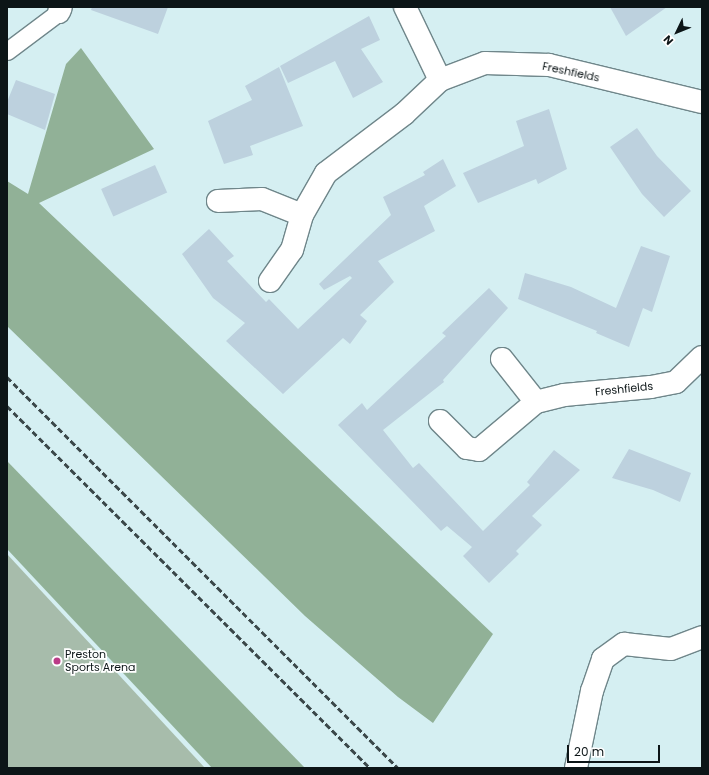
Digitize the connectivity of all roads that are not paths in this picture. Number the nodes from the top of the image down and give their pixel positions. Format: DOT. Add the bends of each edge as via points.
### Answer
graph roads {
  1 [pos="405,7"];
  2 [pos="60,9"];
  3 [pos="7,51"];
  4 [pos="440,80"];
  5 [pos="702,102"];
  6 [pos="218,201"];
  7 [pos="302,215"];
  8 [pos="270,281"];
  9 [pos="702,357"];
  10 [pos="502,359"];
  11 [pos="536,402"];
  12 [pos="440,421"];
  13 [pos="702,637"];
  14 [pos="576,768"];
  1 -- 4 [label="street"];
  2 -- 3 [label="lane"];
  4 -- 5 [label="street, Freshfields" via="485,63 549,65"];
  4 -- 7 [label="street, Freshfields" via="404,114 326,173"];
  6 -- 7 [label="street" via="262,199"];
  7 -- 8 [label="street, Freshfields" via="292,250"];
  9 -- 11 [label="street, Freshfields" via="676,382 651,387 564,395"];
  10 -- 11 [label="street"];
  11 -- 12 [label="street, Freshfields" via="479,450 467,448"];
  13 -- 14 [label="street" via="671,649 624,644 603,659 592,691"];
}
